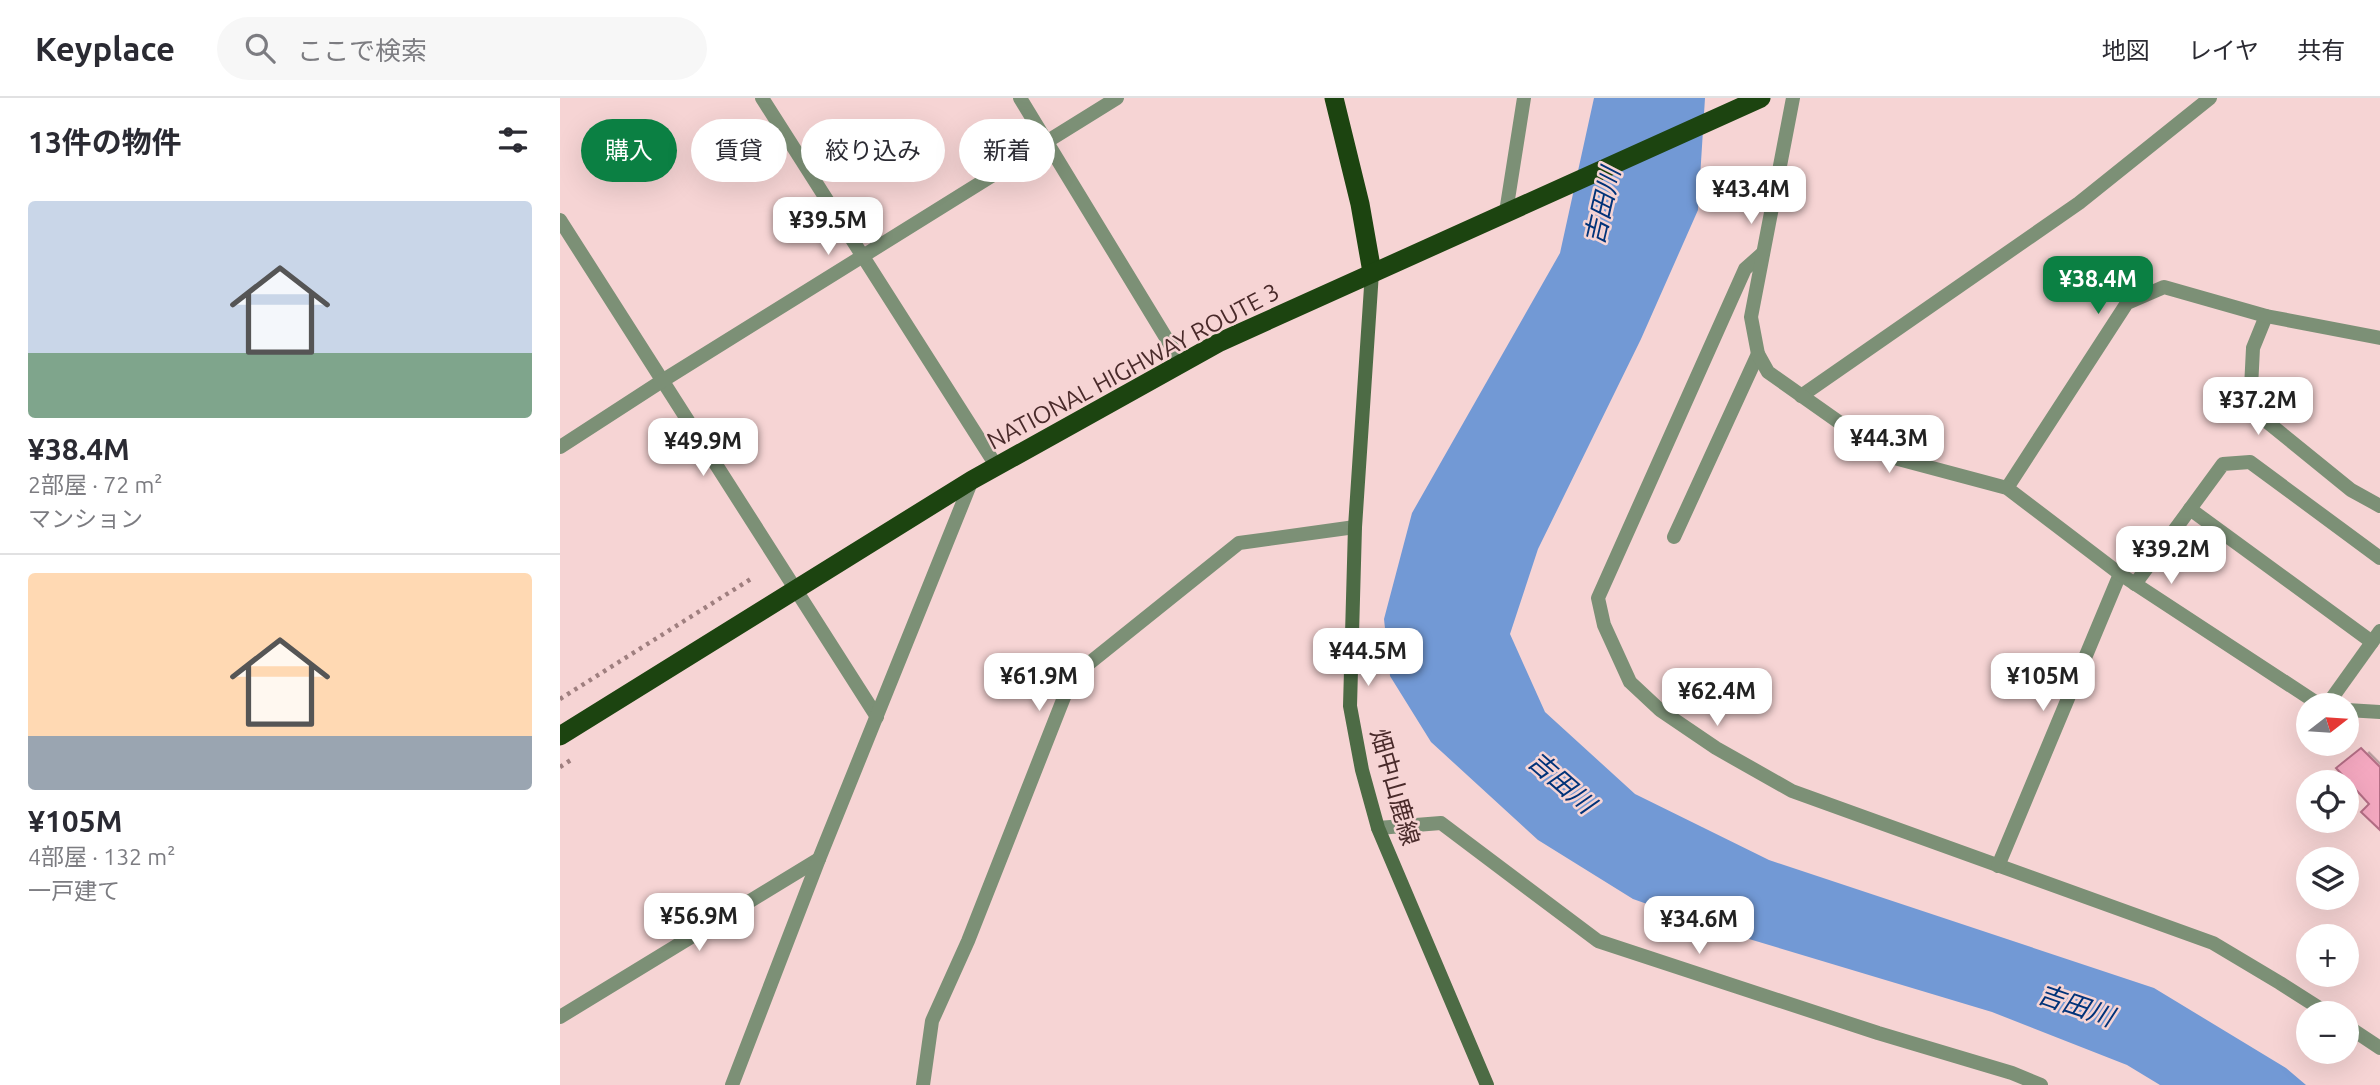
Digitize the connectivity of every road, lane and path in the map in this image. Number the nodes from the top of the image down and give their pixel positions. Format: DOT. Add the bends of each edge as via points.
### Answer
graph roads {
  1 [pos="762,98"];
  2 [pos="1020,98"];
  3 [pos="1117,98"];
  4 [pos="1334,98"];
  5 [pos="1524,98"];
  6 [pos="1761,98"];
  7 [pos="1793,98"];
  8 [pos="2210,98"];
  9 [pos="1033,119"];
  10 [pos="1055,136"];
  11 [pos="1055,156"];
  12 [pos="981,182"];
  13 [pos="1506,212"];
  14 [pos="560,220"];
  15 [pos="1763,253"];
  16 [pos="863,256"];
  17 [pos="1372,272"];
  18 [pos="2266,316"];
  19 [pos="2380,338"];
  20 [pos="1758,354"];
  21 [pos="1182,364"];
  22 [pos="662,381"];
  23 [pos="1801,397"];
  24 [pos="560,447"];
  25 [pos="997,467"];
  26 [pos="972,480"];
  27 [pos="2007,488"];
  28 [pos="2380,506"];
  29 [pos="2190,509"];
  30 [pos="1355,527"];
  31 [pos="1674,537"];
  32 [pos="2380,558"];
  33 [pos="2120,574"];
  34 [pos="754,577"];
  35 [pos="2135,584"];
  36 [pos="795,589"];
  37 [pos="2376,636"];
  38 [pos="2302,693"];
  39 [pos="2336,693"];
  40 [pos="560,699"];
  41 [pos="2359,711"];
  42 [pos="2380,712"];
  43 [pos="877,717"];
  44 [pos="560,736"];
  45 [pos="1378,828"];
  46 [pos="819,859"];
  47 [pos="1998,866"];
  48 [pos="2309,1001"];
  49 [pos="560,1017"];
  50 [pos="2359,1034"];
  51 [pos="2380,1048"];
  52 [pos="732,1085"];
  53 [pos="923,1085"];
  54 [pos="1487,1085"];
  55 [pos="2041,1085"];
  1 -- 16 [label="street"];
  2 -- 9 [label="street"];
  3 -- 10 [label="street"];
  4 -- 17 [label="highway"];
  5 -- 13 [label="street"];
  6 -- 13 [label="highway, NATIONAL HIGHWAY ROUTE 3"];
  7 -- 15 [label="street"];
  8 -- 23 [label="street" via="2079,203"];
  11 -- 21 [label="street"];
  12 -- 16 [label="street"];
  13 -- 17 [label="highway, NATIONAL HIGHWAY ROUTE 3"];
  14 -- 22 [label="street"];
  15 -- 20 [label="street" via="1751,317"];
  15 -- 47 [label="street" via="1745,269 1598,598 1604,625 1630,682 1660,710 1716,748 1792,791"];
  16 -- 22 [label="street"];
  16 -- 25 [label="street"];
  17 -- 21 [label="highway, NATIONAL HIGHWAY ROUTE 3"];
  17 -- 30 [label="main road, 畑中山鹿線"];
  18 -- 19 [label="street"];
  18 -- 27 [label="street" via="2164,287 2127,303"];
  18 -- 28 [label="street" via="2253,348 2250,408 2351,490"];
  20 -- 23 [label="street" via="1768,372"];
  20 -- 31 [label="street"];
  21 -- 25 [label="highway, NATIONAL HIGHWAY ROUTE 3"];
  22 -- 24 [label="street"];
  22 -- 36 [label="street"];
  23 -- 27 [label="street" via="1887,456"];
  25 -- 26 [label="highway, NATIONAL HIGHWAY ROUTE 3"];
  26 -- 36 [label="highway, NATIONAL HIGHWAY ROUTE 3"];
  26 -- 43 [label="street"];
  27 -- 33 [label="street"];
  29 -- 32 [label="street" via="2223,464 2250,462"];
  29 -- 35 [label="street"];
  29 -- 37 [label="street"];
  30 -- 45 [label="main road, 畑中山鹿線" via="1350,706"];
  30 -- 53 [label="street" via="1240,543 1072,677 932,1021"];
  33 -- 35 [label="street"];
  33 -- 47 [label="street"];
  34 -- 40 [label="path"];
  35 -- 38 [label="street"];
  36 -- 43 [label="street"];
  36 -- 44 [label="highway, NATIONAL HIGHWAY ROUTE 3"];
  37 -- 39 [label="street"];
  41 -- 42 [label="street"];
  43 -- 46 [label="street"];
  45 -- 54 [label="main road, 畑中山鹿線"];
  45 -- 55 [label="street" via="1441,823 1598,941"];
  46 -- 49 [label="street"];
  46 -- 52 [label="street"];
  47 -- 48 [label="street" via="2213,943"];
  50 -- 51 [label="street"];
}
